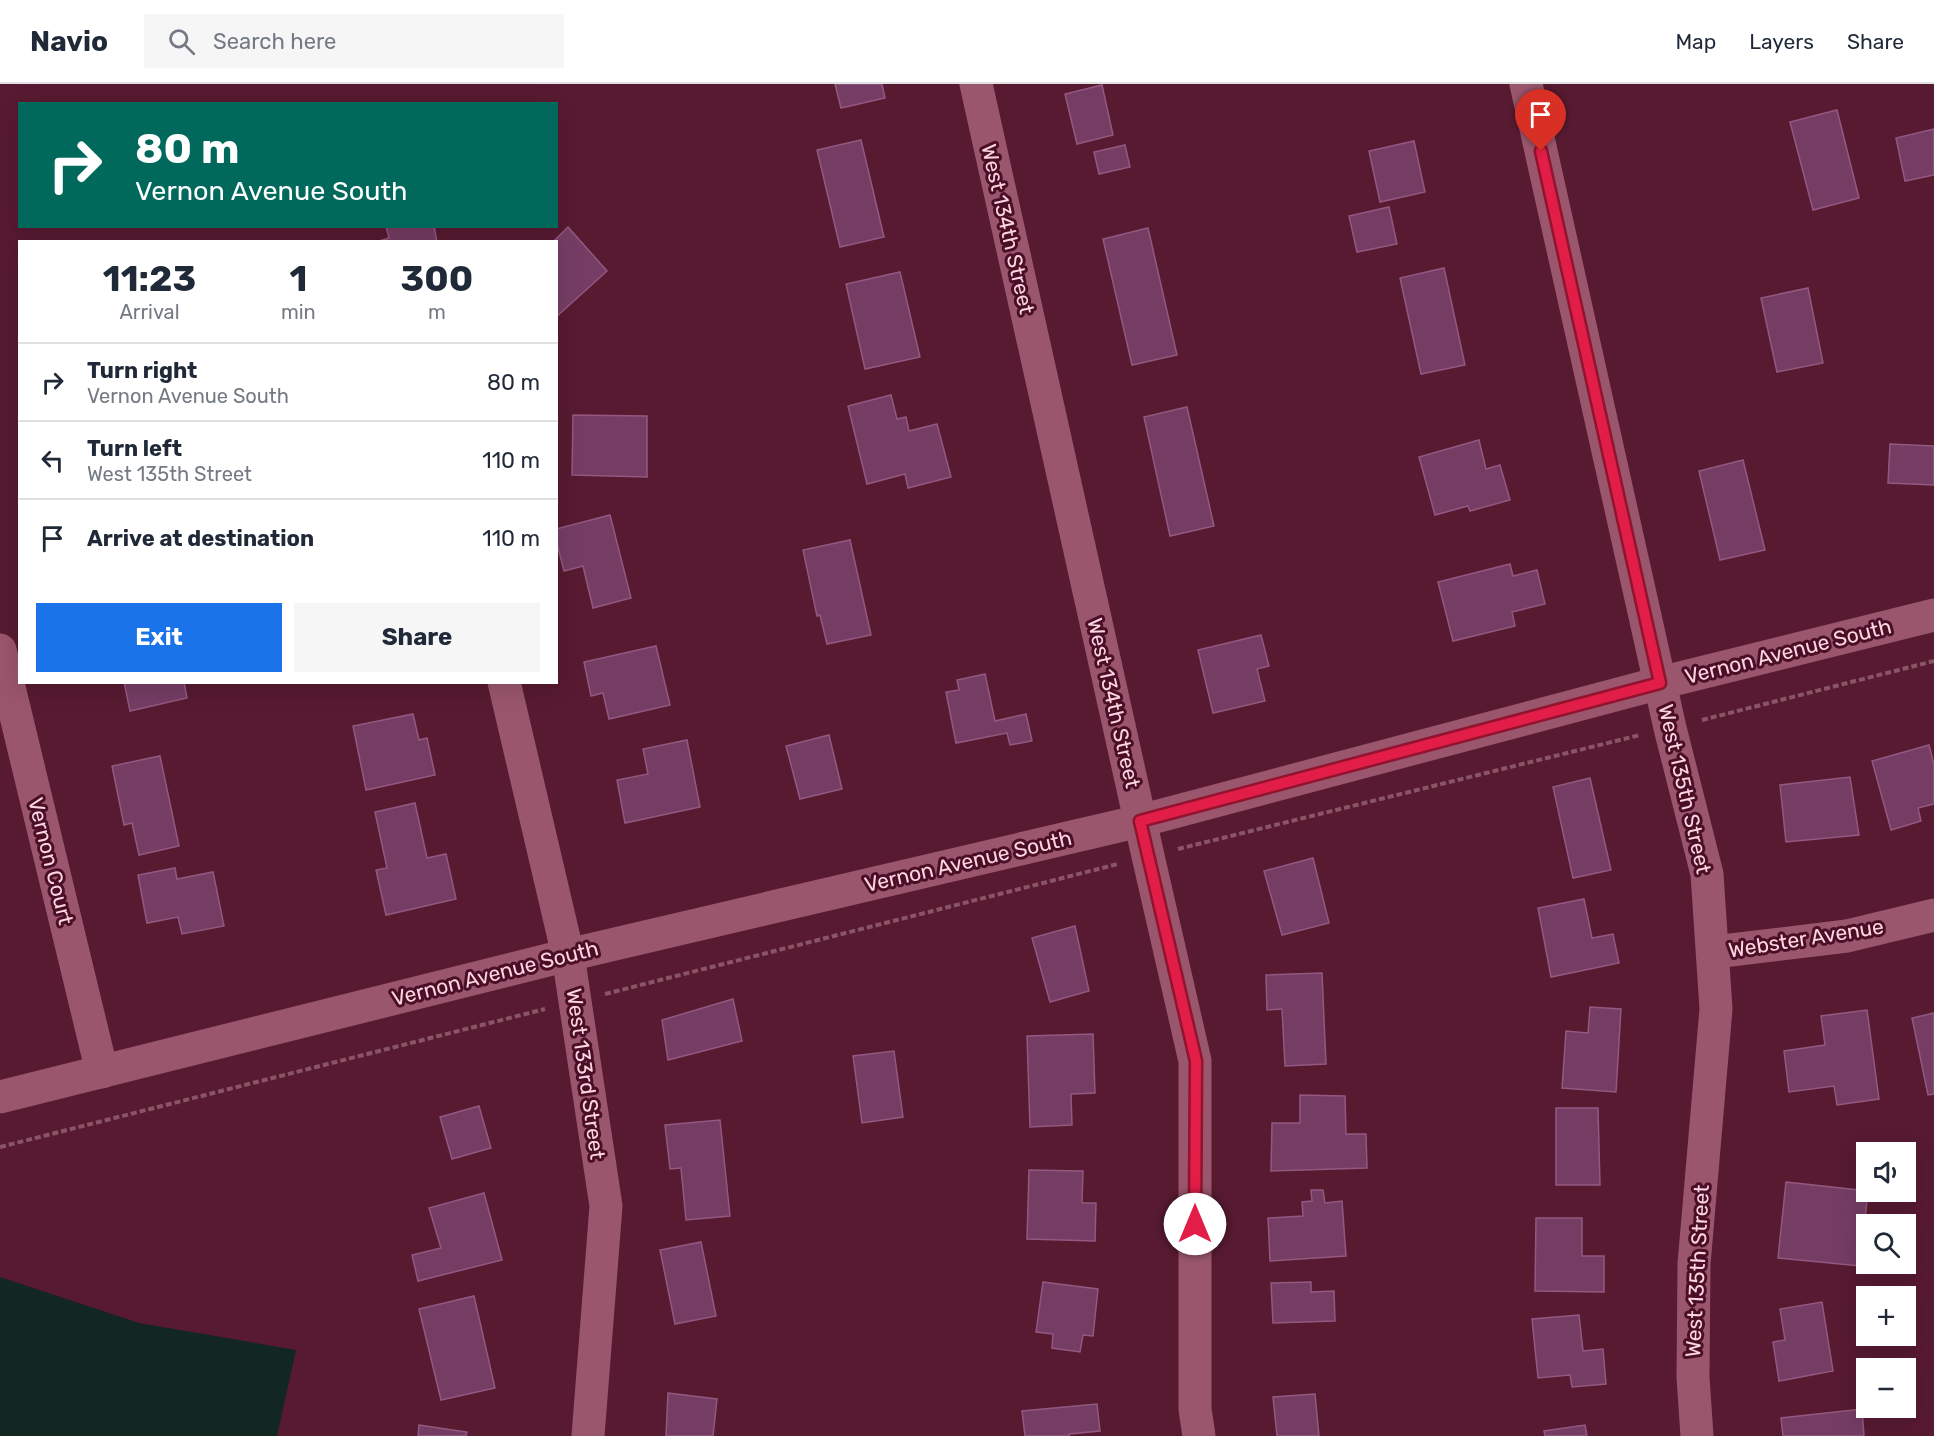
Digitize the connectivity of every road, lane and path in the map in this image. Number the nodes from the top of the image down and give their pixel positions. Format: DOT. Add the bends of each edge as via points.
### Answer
graph roads {
  1 [pos="976,84"];
  2 [pos="1526,84"];
  3 [pos="1934,615"];
  4 [pos="0,650"];
  5 [pos="1934,661"];
  6 [pos="1660,683"];
  7 [pos="504,684"];
  8 [pos="1670,728"];
  9 [pos="1140,821"];
  10 [pos="1148,856"];
  11 [pos="1934,915"];
  12 [pos="1714,952"];
  13 [pos="568,955"];
  14 [pos="575,1002"];
  15 [pos="102,1072"];
  16 [pos="0,1097"];
  17 [pos="0,1147"];
  18 [pos="588,1436"];
  19 [pos="1199,1436"];
  20 [pos="1697,1436"];
  1 -- 9 [label="street, West 134th Street"];
  2 -- 6 [label="street, West 135th Street"];
  3 -- 6 [label="street, Vernon Avenue South"];
  4 -- 15 [label="street, Vernon Court"];
  5 -- 8 [label="path"];
  6 -- 8 [label="street, West 135th Street"];
  6 -- 9 [label="street, Vernon Avenue South"];
  7 -- 13 [label="street, West 133rd Street"];
  8 -- 10 [label="path"];
  8 -- 12 [label="street, West 135th Street" via="1707,874"];
  9 -- 10 [label="street, West 134th Street"];
  9 -- 13 [label="street, Vernon Avenue South"];
  10 -- 14 [label="path"];
  10 -- 19 [label="street, West 134th Street" via="1196,1061 1195,1409"];
  11 -- 12 [label="street, Webster Avenue" via="1846,936"];
  12 -- 20 [label="street, West 135th Street" via="1716,1009 1694,1264"];
  13 -- 14 [label="street, West 133rd Street"];
  13 -- 15 [label="street, Vernon Avenue South"];
  14 -- 17 [label="path"];
  14 -- 18 [label="street, West 133rd Street" via="606,1206"];
  15 -- 16 [label="street, Vernon Avenue South"];
}
